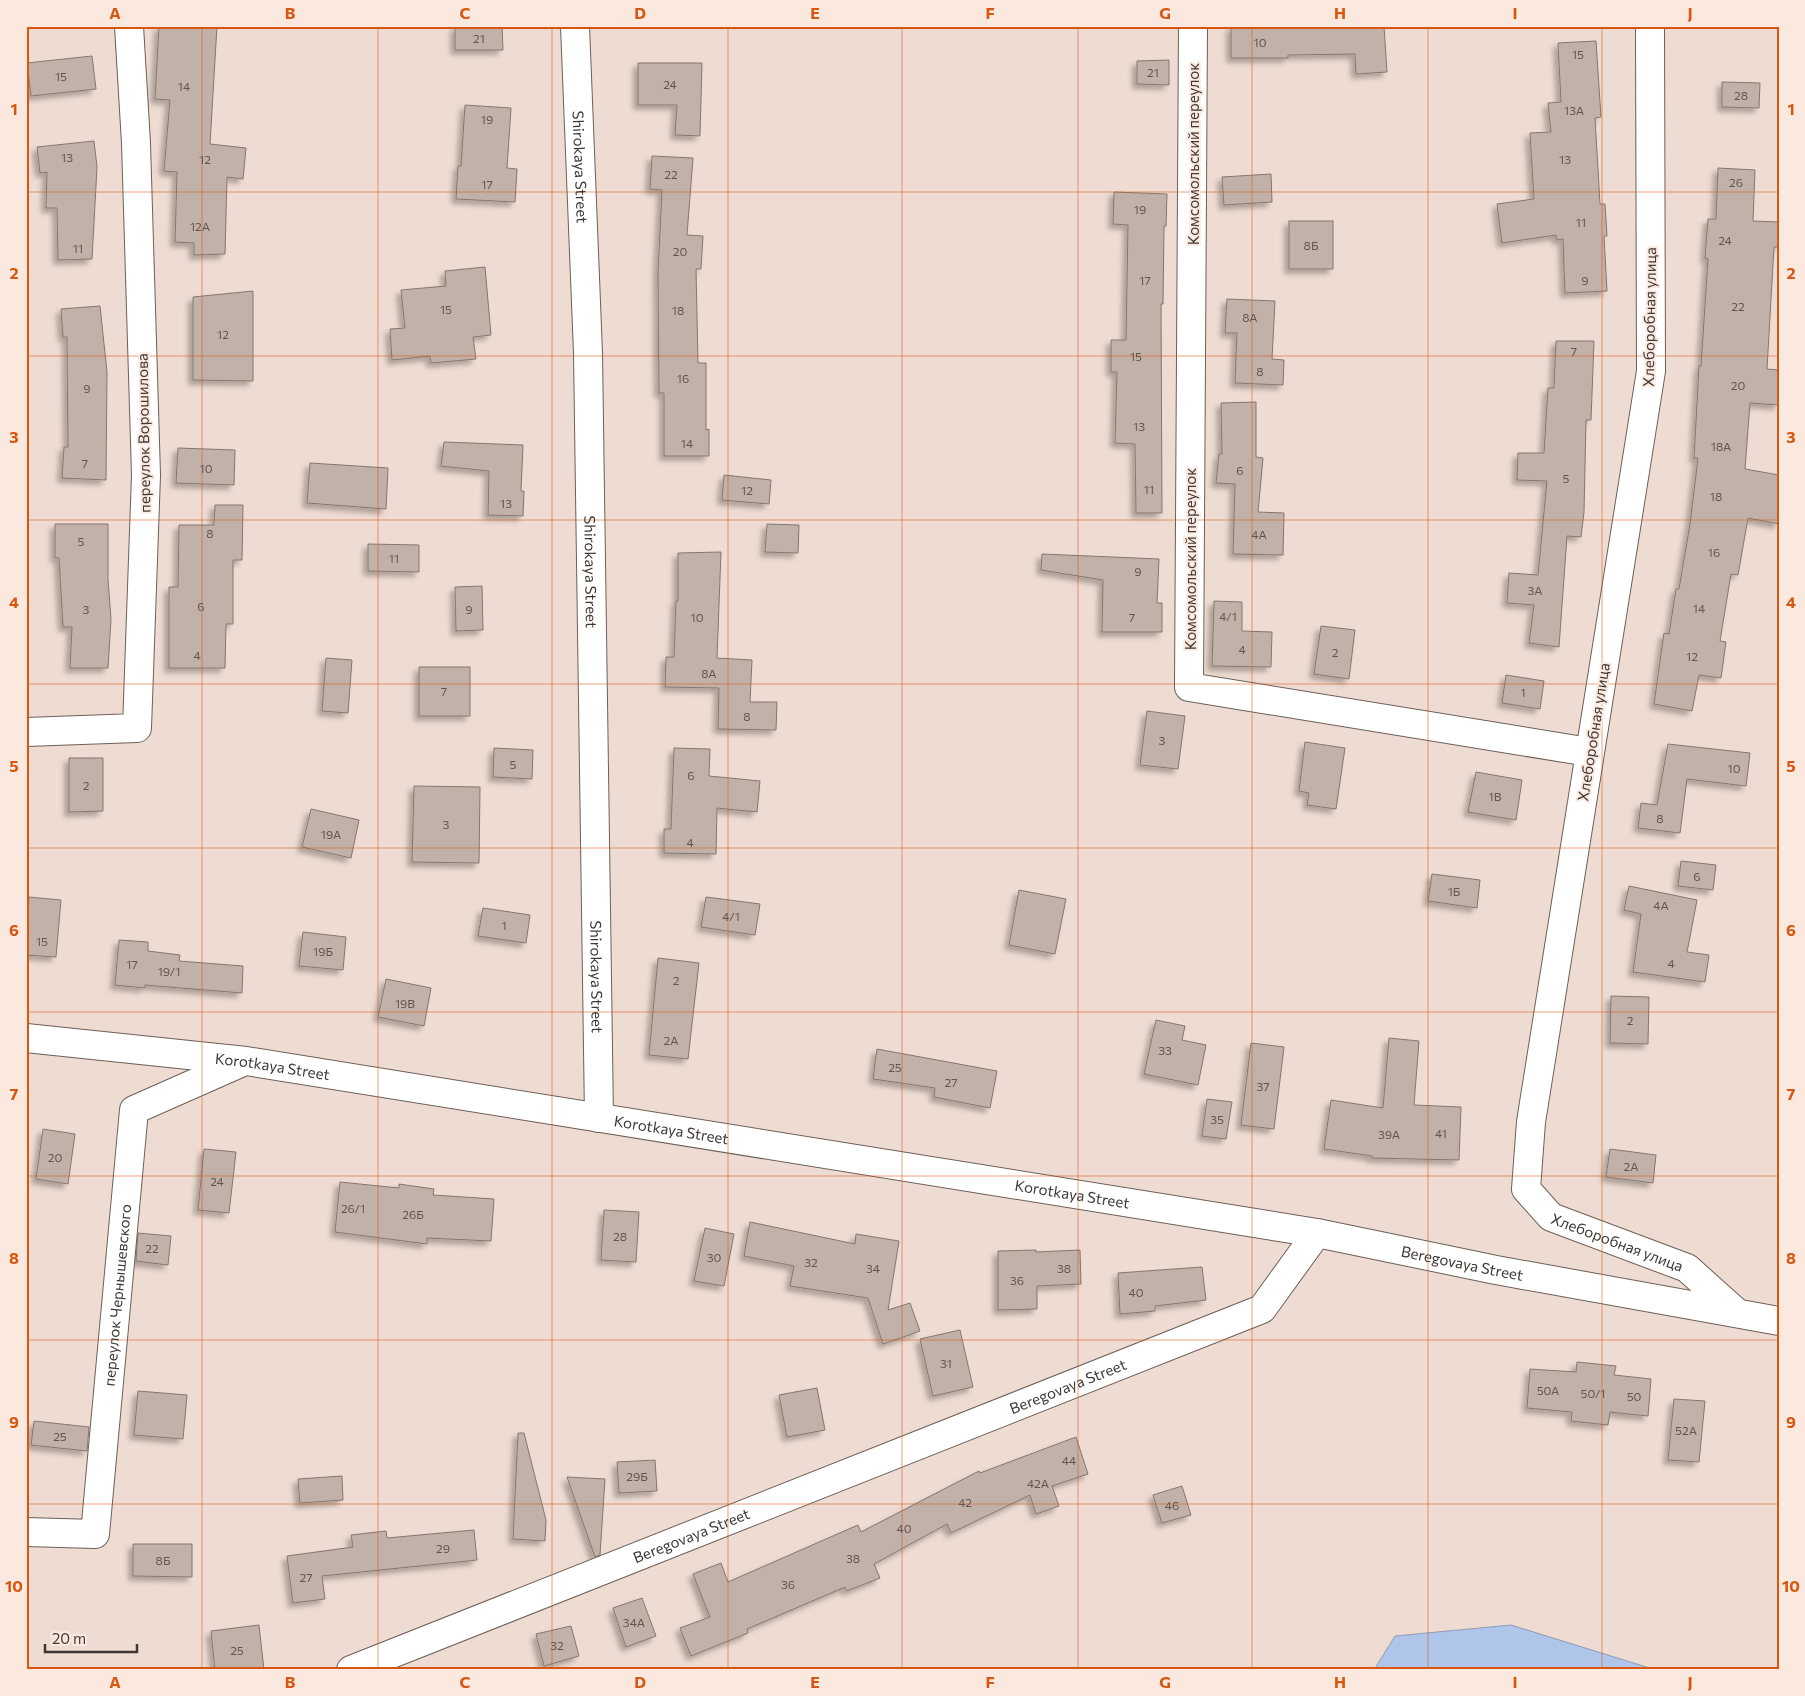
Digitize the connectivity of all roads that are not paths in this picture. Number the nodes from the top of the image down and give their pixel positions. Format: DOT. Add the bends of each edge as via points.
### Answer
graph roads {
  1 [pos="128,26"];
  2 [pos="576,26"];
  3 [pos="1193,26"];
  4 [pos="1650,26"];
  5 [pos="26,732"];
  6 [pos="1589,752"];
  7 [pos="26,1038"];
  8 [pos="246,1061"];
  9 [pos="599,1118"];
  10 [pos="1317,1233"];
  11 [pos="1736,1312"];
  12 [pos="1779,1322"];
  13 [pos="26,1532"];
  14 [pos="351,1670"];
  1 -- 5 [label="street, переулок Ворошилова" via="136,143 146,475 137,728"];
  2 -- 9 [label="street, Shirokaya Street" via="588,353"];
  3 -- 6 [label="street, Комсомольский переулок" via="1190,687"];
  4 -- 6 [label="street, Хлеборобная улица" via="1651,371"];
  6 -- 11 [label="street, Хлеборобная улица" via="1531,1122 1526,1189 1551,1217 1687,1268"];
  7 -- 8 [label="street, Korotkaya Street"];
  8 -- 9 [label="street, Korotkaya Street"];
  8 -- 13 [label="street, переулок Чернышевского" via="134,1110 95,1534"];
  9 -- 10 [label="street, Korotkaya Street"];
  10 -- 11 [label="street, Beregovaya Street" via="1496,1270"];
  10 -- 14 [label="street, Beregovaya Street" via="1262,1309"];
  11 -- 12 [label="street, Beregovaya Street"];
}
